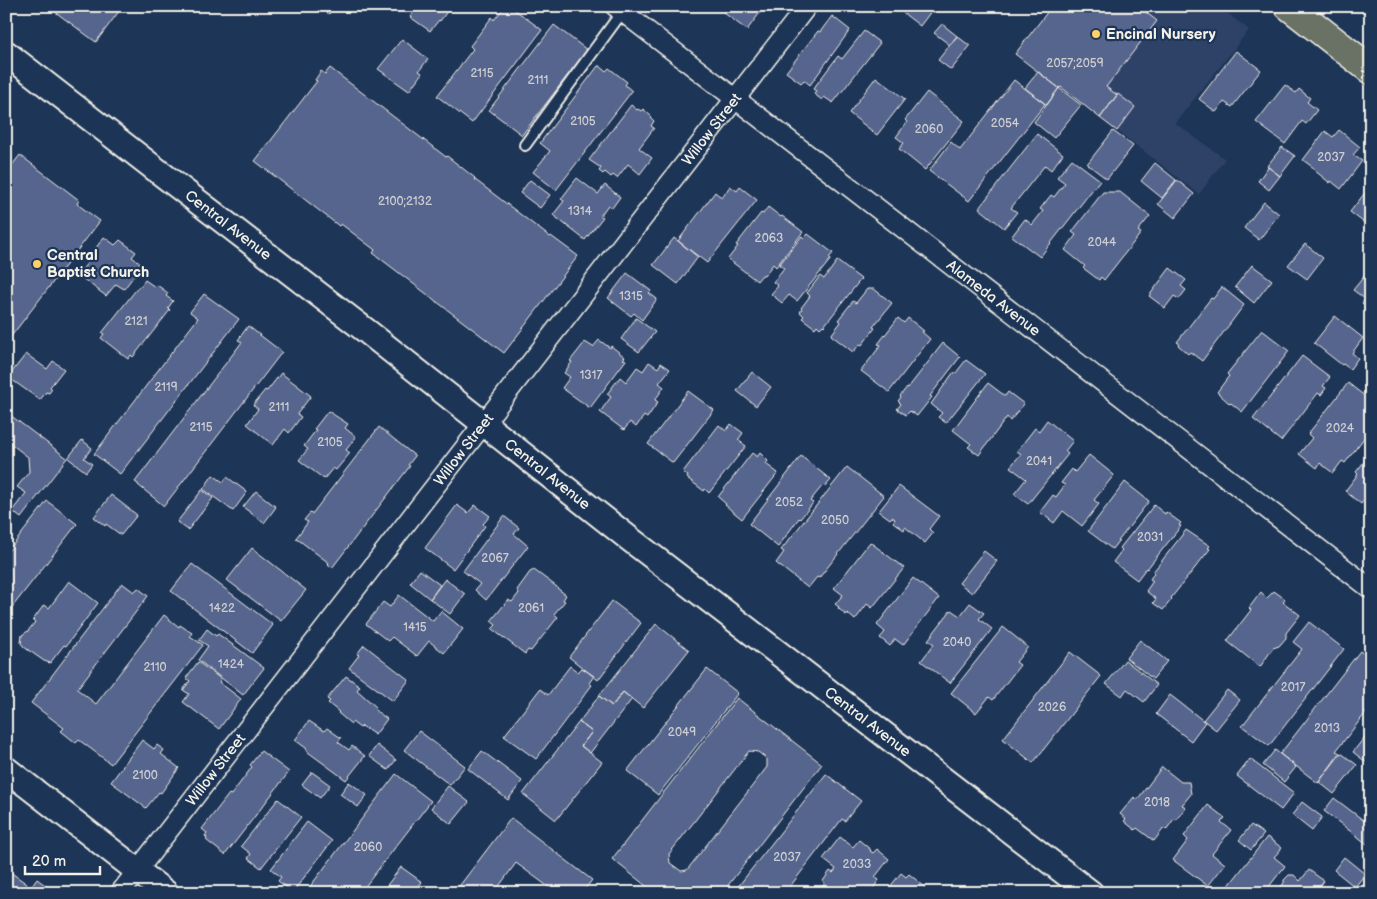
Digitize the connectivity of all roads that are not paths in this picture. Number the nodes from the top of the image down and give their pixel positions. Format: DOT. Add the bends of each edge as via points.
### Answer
graph roads {
  1 [pos="807,6"];
  2 [pos="1289,6"];
  3 [pos="619,9"];
  4 [pos="6,53"];
  5 [pos="1371,70"];
  6 [pos="735,99"];
  7 [pos="525,145"];
  8 [pos="484,424"];
  9 [pos="1371,589"];
  10 [pos="6,769"];
  11 [pos="137,870"];
  12 [pos="120,893"];
  13 [pos="166,893"];
  14 [pos="1091,893"];
  1 -- 6 [label="street, Willow Street"];
  2 -- 5 [label="main road"];
  3 -- 6 [label="street, Alameda Avenue"];
  3 -- 7 [label="lane"];
  4 -- 8 [label="street, Central Avenue"];
  6 -- 8 [label="street, Willow Street"];
  6 -- 9 [label="street, Alameda Avenue"];
  8 -- 11 [label="street, Willow Street"];
  8 -- 14 [label="street, Central Avenue"];
  10 -- 11 [label="street"];
  11 -- 12 [label="street, Willow Street"];
  11 -- 13 [label="street"];
}
